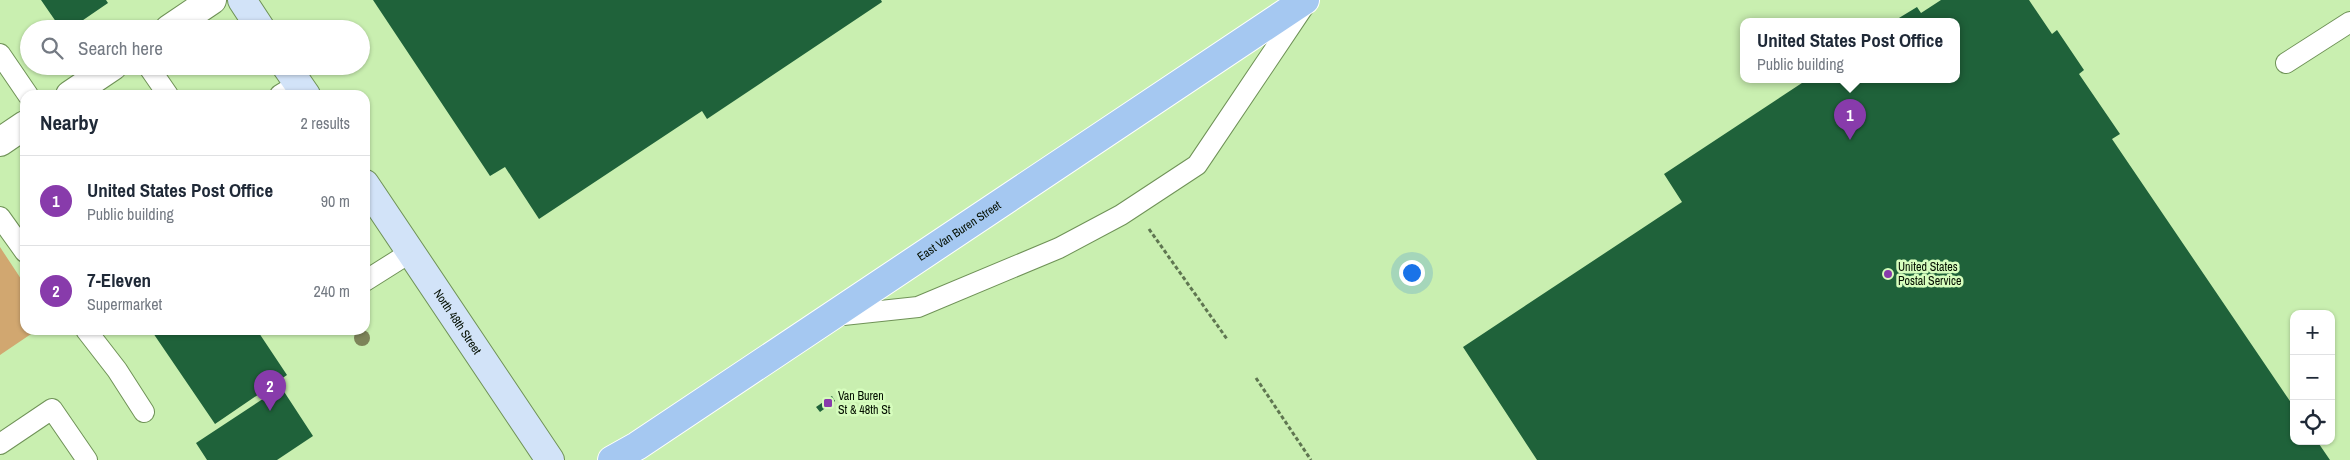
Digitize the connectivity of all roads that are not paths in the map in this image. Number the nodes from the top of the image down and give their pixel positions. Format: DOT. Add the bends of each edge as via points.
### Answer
graph roads {
  1 [pos="212,0"];
  2 [pos="242,0"];
  3 [pos="1306,0"];
  4 [pos="182,20"];
  5 [pos="255,20"];
  6 [pos="2350,22"];
  7 [pos="0,54"];
  8 [pos="2286,63"];
  9 [pos="100,75"];
  10 [pos="154,75"];
  11 [pos="25,90"];
  12 [pos="77,90"];
  13 [pos="165,90"];
  14 [pos="20,128"];
  15 [pos="0,142"];
  16 [pos="370,191"];
  17 [pos="0,217"];
  18 [pos="20,245"];
  19 [pos="411,252"];
  20 [pos="370,278"];
  21 [pos="832,316"];
  22 [pos="90,335"];
  23 [pos="144,412"];
  24 [pos="0,444"];
  25 [pos="86,460"];
  26 [pos="550,460"];
  27 [pos="612,460"];
  1 -- 4 [label="street"];
  2 -- 5 [label="street"];
  3 -- 21 [label="main road, East Van Buren Street"];
  3 -- 21 [label="lane" via="1197,165 1121,215 1059,248 918,307"];
  6 -- 8 [label="lane"];
  7 -- 11 [label="lane"];
  9 -- 12 [label="street"];
  10 -- 13 [label="lane"];
  14 -- 15 [label="street"];
  16 -- 19 [label="street, North 48th Street"];
  17 -- 18 [label="lane"];
  19 -- 20 [label="lane"];
  19 -- 26 [label="street, North 48th Street"];
  21 -- 27 [label="main road, East Van Buren Street" via="638,446"];
  22 -- 23 [label="lane"];
  24 -- 25 [label="lane" via="52,409"];
}
